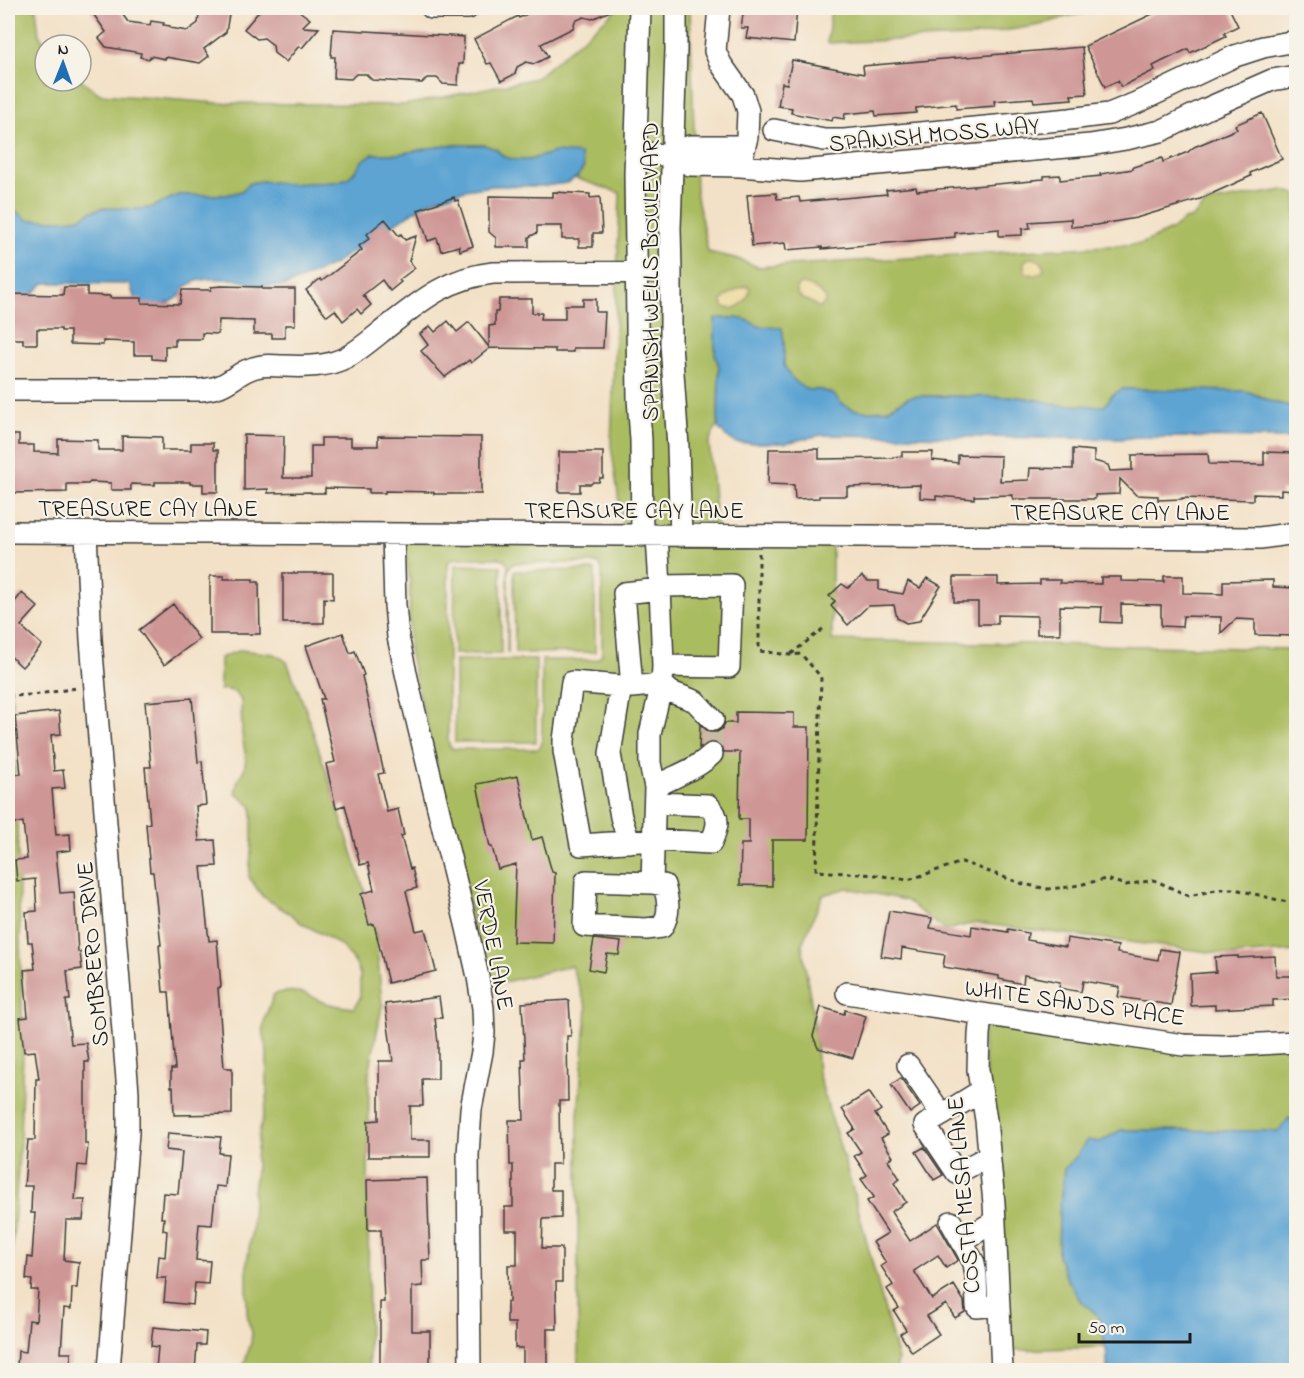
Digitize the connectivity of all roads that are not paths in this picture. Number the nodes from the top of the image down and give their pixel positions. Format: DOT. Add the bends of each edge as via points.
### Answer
graph roads {
  1 [pos="432,8"];
  2 [pos="468,8"];
  3 [pos="640,8"];
  4 [pos="676,8"];
  5 [pos="719,8"];
  6 [pos="1296,41"];
  7 [pos="1296,76"];
  8 [pos="1183,81"];
  9 [pos="1198,113"];
  10 [pos="774,130"];
  11 [pos="635,152"];
  12 [pos="673,156"];
  13 [pos="743,156"];
  14 [pos="636,272"];
  15 [pos="671,272"];
  16 [pos="8,390"];
  17 [pos="8,532"];
  18 [pos="86,533"];
  19 [pos="1296,533"];
  20 [pos="393,535"];
  21 [pos="650,536"];
  22 [pos="681,536"];
  23 [pos="1260,538"];
  24 [pos="1296,545"];
  25 [pos="660,588"];
  26 [pos="663,675"];
  27 [pos="627,687"];
  28 [pos="713,720"];
  29 [pos="712,754"];
  30 [pos="655,795"];
  31 [pos="654,840"];
  32 [pos="629,842"];
  33 [pos="652,883"];
  34 [pos="847,993"];
  35 [pos="981,1015"];
  36 [pos="1296,1042"];
  37 [pos="908,1065"];
  38 [pos="981,1091"];
  39 [pos="942,1115"];
  40 [pos="989,1156"];
  41 [pos="995,1221"];
  42 [pos="951,1222"];
  43 [pos="962,1241"];
  44 [pos="998,1305"];
  45 [pos="109,1371"];
  46 [pos="470,1371"];
  47 [pos="1002,1371"];
  1 -- 2 [label="street"];
  3 -- 11 [label="street, SPANISH WELLS BOULEVARD"];
  4 -- 12 [label="street, SPANISH WELLS BOULEVARD"];
  5 -- 13 [label="street" via="715,51 743,95 748,111"];
  6 -- 8 [label="street, SPANISH MOSS WAY" via="1234,56"];
  7 -- 9 [label="street, SPANISH MOSS WAY" via="1272,80"];
  8 -- 9 [label="street"];
  8 -- 10 [label="street, SPANISH MOSS WAY" via="1109,114 1070,119 844,140"];
  9 -- 13 [label="street, SPANISH MOSS WAY" via="1161,131 1090,145 800,171"];
  11 -- 12 [label="street, SPANISH MOSS WAY"];
  11 -- 14 [label="street, SPANISH WELLS BOULEVARD"];
  12 -- 13 [label="street, SPANISH MOSS WAY" via="690,146"];
  12 -- 15 [label="street, SPANISH WELLS BOULEVARD"];
  14 -- 15 [label="street"];
  14 -- 16 [label="street" via="476,275 442,287 346,357 328,364 247,369 219,387"];
  14 -- 21 [label="street, SPANISH WELLS BOULEVARD" via="638,398"];
  15 -- 22 [label="street, SPANISH WELLS BOULEVARD"];
  17 -- 18 [label="street, TREASURE CAY LANE"];
  18 -- 20 [label="street, TREASURE CAY LANE"];
  18 -- 45 [label="street, SOMBRERO DRIVE" via="91,640 128,1092"];
  19 -- 23 [label="street, TREASURE CAY LANE"];
  20 -- 21 [label="street, TREASURE CAY LANE"];
  20 -- 46 [label="street, VERDE LANE" via="398,637 483,1008 484,1034 471,1109 468,1155"];
  21 -- 22 [label="street, TREASURE CAY LANE"];
  21 -- 25 [label="street, SPANISH WELLS BOULEVARD"];
  22 -- 23 [label="street, TREASURE CAY LANE"];
  23 -- 24 [label="street, TREASURE CAY LANE"];
  25 -- 26 [label="street, SPANISH WELLS BOULEVARD"];
  25 -- 26 [label="street" via="732,585 729,667"];
  25 -- 27 [label="street" via="624,593"];
  26 -- 27 [label="street"];
  26 -- 28 [label="street" via="672,692 695,701"];
  26 -- 30 [label="street, SPANISH WELLS BOULEVARD" via="650,734"];
  27 -- 32 [label="street" via="610,754"];
  27 -- 32 [label="street" via="572,682 564,751 581,845"];
  29 -- 30 [label="street" via="686,773 670,778"];
  30 -- 31 [label="street, SPANISH WELLS BOULEVARD"];
  30 -- 31 [label="street" via="708,805 718,819 711,843"];
  31 -- 32 [label="street"];
  31 -- 33 [label="street, SPANISH WELLS BOULEVARD"];
  34 -- 35 [label="street, WHITE SANDS PLACE"];
  35 -- 36 [label="street, WHITE SANDS PLACE" via="1184,1045"];
  35 -- 38 [label="street, COSTA MESA LANE"];
  37 -- 39 [label="street"];
  38 -- 39 [label="street"];
  38 -- 40 [label="street, COSTA MESA LANE"];
  39 -- 40 [label="street" via="925,1125 957,1173"];
  40 -- 41 [label="street, COSTA MESA LANE"];
  41 -- 43 [label="street"];
  41 -- 44 [label="street, COSTA MESA LANE"];
  42 -- 43 [label="street"];
  43 -- 44 [label="street" via="974,1263 977,1307"];
  44 -- 47 [label="street, COSTA MESA LANE"];
}
